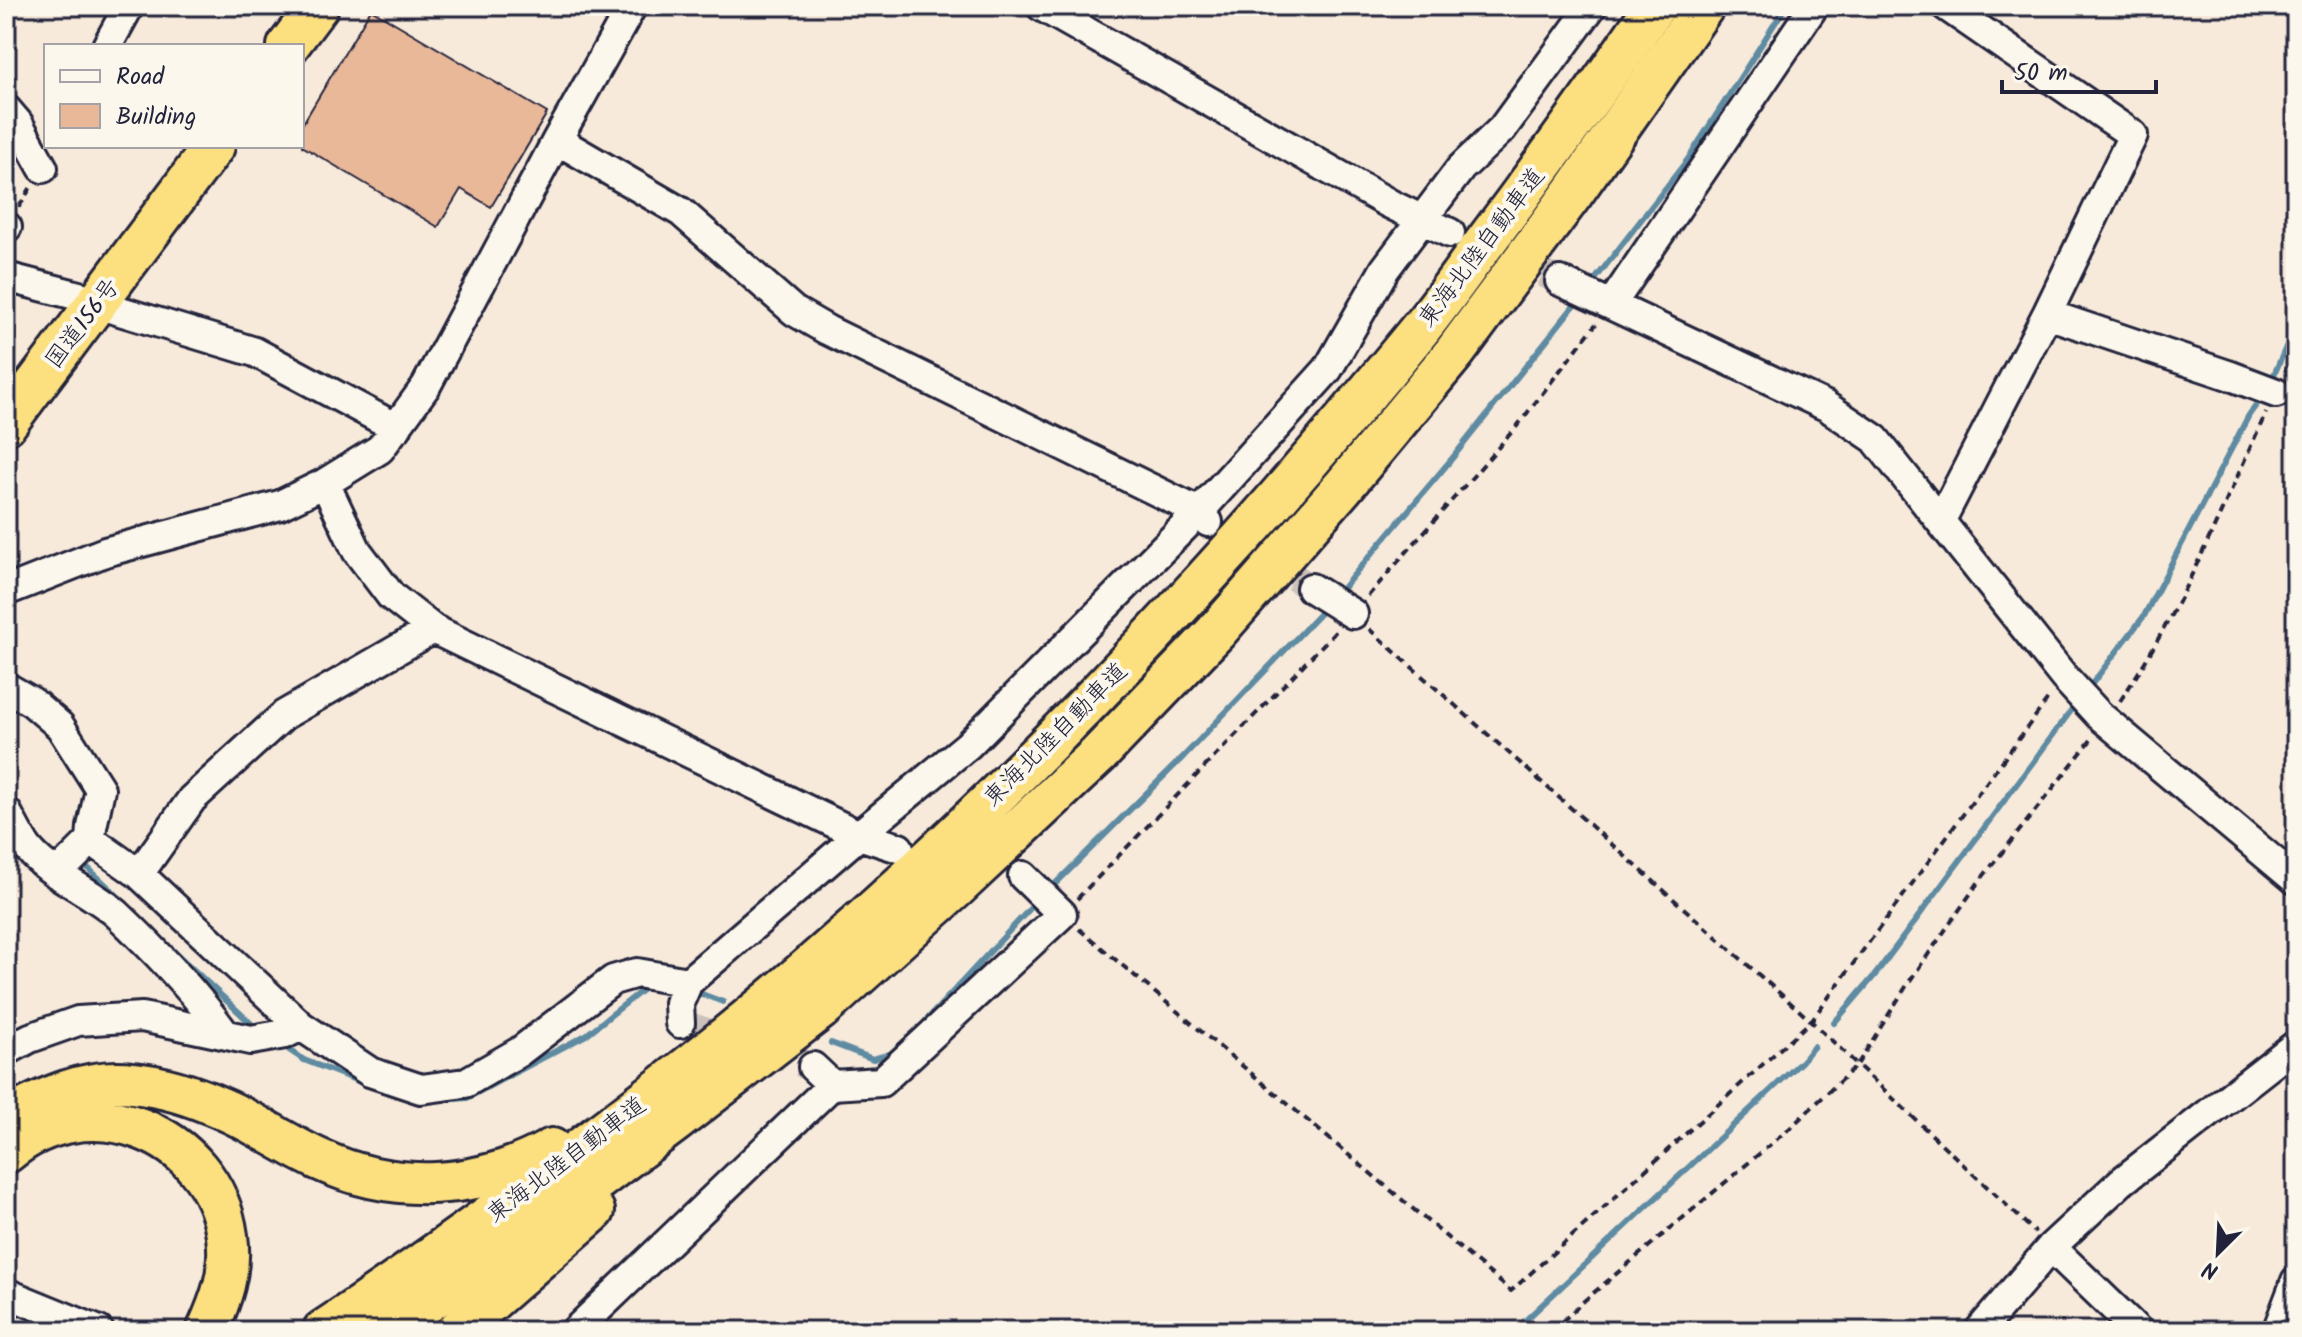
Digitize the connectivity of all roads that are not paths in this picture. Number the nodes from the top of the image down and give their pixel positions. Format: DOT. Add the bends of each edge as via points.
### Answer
graph roads {
  1 [pos="129,6"];
  2 [pos="318,6"];
  3 [pos="632,6"];
  4 [pos="1041,6"];
  5 [pos="1592,6"];
  6 [pos="1655,6"];
  7 [pos="1704,6"];
  8 [pos="1814,6"];
  9 [pos="1946,6"];
  10 [pos="108,44"];
  11 [pos="290,44"];
  12 [pos="6,109"];
  13 [pos="557,140"];
  14 [pos="212,148"];
  15 [pos="48,157"];
  16 [pos="1422,220"];
  17 [pos="1450,233"];
  18 [pos="6,277"];
  19 [pos="1563,282"];
  20 [pos="92,301"];
  21 [pos="1608,303"];
  22 [pos="2047,314"];
  23 [pos="6,384"];
  24 [pos="2268,390"];
  25 [pos="6,424"];
  26 [pos="397,428"];
  27 [pos="325,483"];
  28 [pos="1204,517"];
  29 [pos="1941,520"];
  30 [pos="6,591"];
  31 [pos="433,629"];
  32 [pos="6,687"];
  33 [pos="6,811"];
  34 [pos="859,835"];
  35 [pos="91,840"];
  36 [pos="910,856"];
  37 [pos="57,874"];
  38 [pos="139,874"];
  39 [pos="2296,880"];
  40 [pos="1042,896"];
  41 [pos="821,1009"];
  42 [pos="301,1026"];
  43 [pos="225,1034"];
  44 [pos="2296,1045"];
  45 [pos="6,1051"];
  46 [pos="6,1119"];
  47 [pos="6,1153"];
  48 [pos="2051,1247"];
  49 [pos="2296,1281"];
  50 [pos="6,1293"];
  51 [pos="99,1331"];
  52 [pos="207,1331"];
  53 [pos="323,1331"];
  54 [pos="387,1331"];
  55 [pos="457,1331"];
  56 [pos="575,1331"];
  57 [pos="1979,1331"];
  58 [pos="2138,1331"];
  59 [pos="2277,1331"];
  1 -- 10 [label="street"];
  2 -- 11 [label="highway"];
  3 -- 13 [label="street"];
  4 -- 16 [label="street"];
  5 -- 16 [label="street" via="1502,129 1461,168"];
  6 -- 36 [label="highway, 東海北陸自動車道" via="1433,313 1310,460 1064,729"];
  7 -- 41 [label="highway, 東海北陸自動車道" via="1455,352 1216,632 1098,755"];
  8 -- 21 [label="street"];
  9 -- 22 [label="street" via="2133,135"];
  12 -- 15 [label="street"];
  13 -- 26 [label="street" via="426,386"];
  13 -- 28 [label="street" via="681,212 794,311"];
  14 -- 20 [label="highway, 国道156号"];
  16 -- 17 [label="street"];
  16 -- 28 [label="street" via="1385,269 1328,369"];
  18 -- 20 [label="street"];
  19 -- 21 [label="street"];
  20 -- 23 [label="highway, 国道156号" via="39,346"];
  20 -- 25 [label="highway, 国道156号"];
  20 -- 26 [label="street" via="255,352"];
  21 -- 29 [label="street" via="1826,406 1875,439"];
  22 -- 24 [label="street"];
  22 -- 29 [label="street"];
  26 -- 27 [label="street" via="380,449"];
  27 -- 30 [label="street" via="280,505 105,552"];
  27 -- 31 [label="street" via="357,551 391,596"];
  28 -- 34 [label="street" via="968,745"];
  29 -- 39 [label="street" via="2102,718"];
  31 -- 34 [label="street"];
  31 -- 38 [label="street" via="284,715 192,799"];
  32 -- 35 [label="street" via="60,726 100,789"];
  33 -- 37 [label="street" via="25,845"];
  34 -- 36 [label="street"];
  34 -- 42 [label="street" via="684,997 637,973 613,980 519,1052 465,1083 421,1089 370,1072"];
  35 -- 37 [label="street"];
  35 -- 38 [label="street"];
  36 -- 46 [label="highway" via="852,917 642,1088 526,1163 482,1178 442,1184 361,1175 319,1160 222,1108 131,1082 86,1085 40,1100"];
  36 -- 53 [label="highway, 東海北陸自動車道" via="788,986 647,1099"];
  37 -- 43 [label="street" via="116,913 201,1000"];
  38 -- 42 [label="street"];
  40 -- 56 [label="street" via="881,1082 823,1076"];
  41 -- 54 [label="highway, 東海北陸自動車道"];
  41 -- 55 [label="highway"];
  42 -- 43 [label="street" via="251,1040"];
  43 -- 45 [label="street" via="142,1017 78,1021"];
  44 -- 48 [label="street" via="2121,1182"];
  47 -- 52 [label="highway" via="77,1120 111,1120 176,1147 201,1171 218,1200 227,1236 228,1270"];
  48 -- 57 [label="street"];
  48 -- 58 [label="street"];
  49 -- 59 [label="street"];
  50 -- 51 [label="street"];
}
